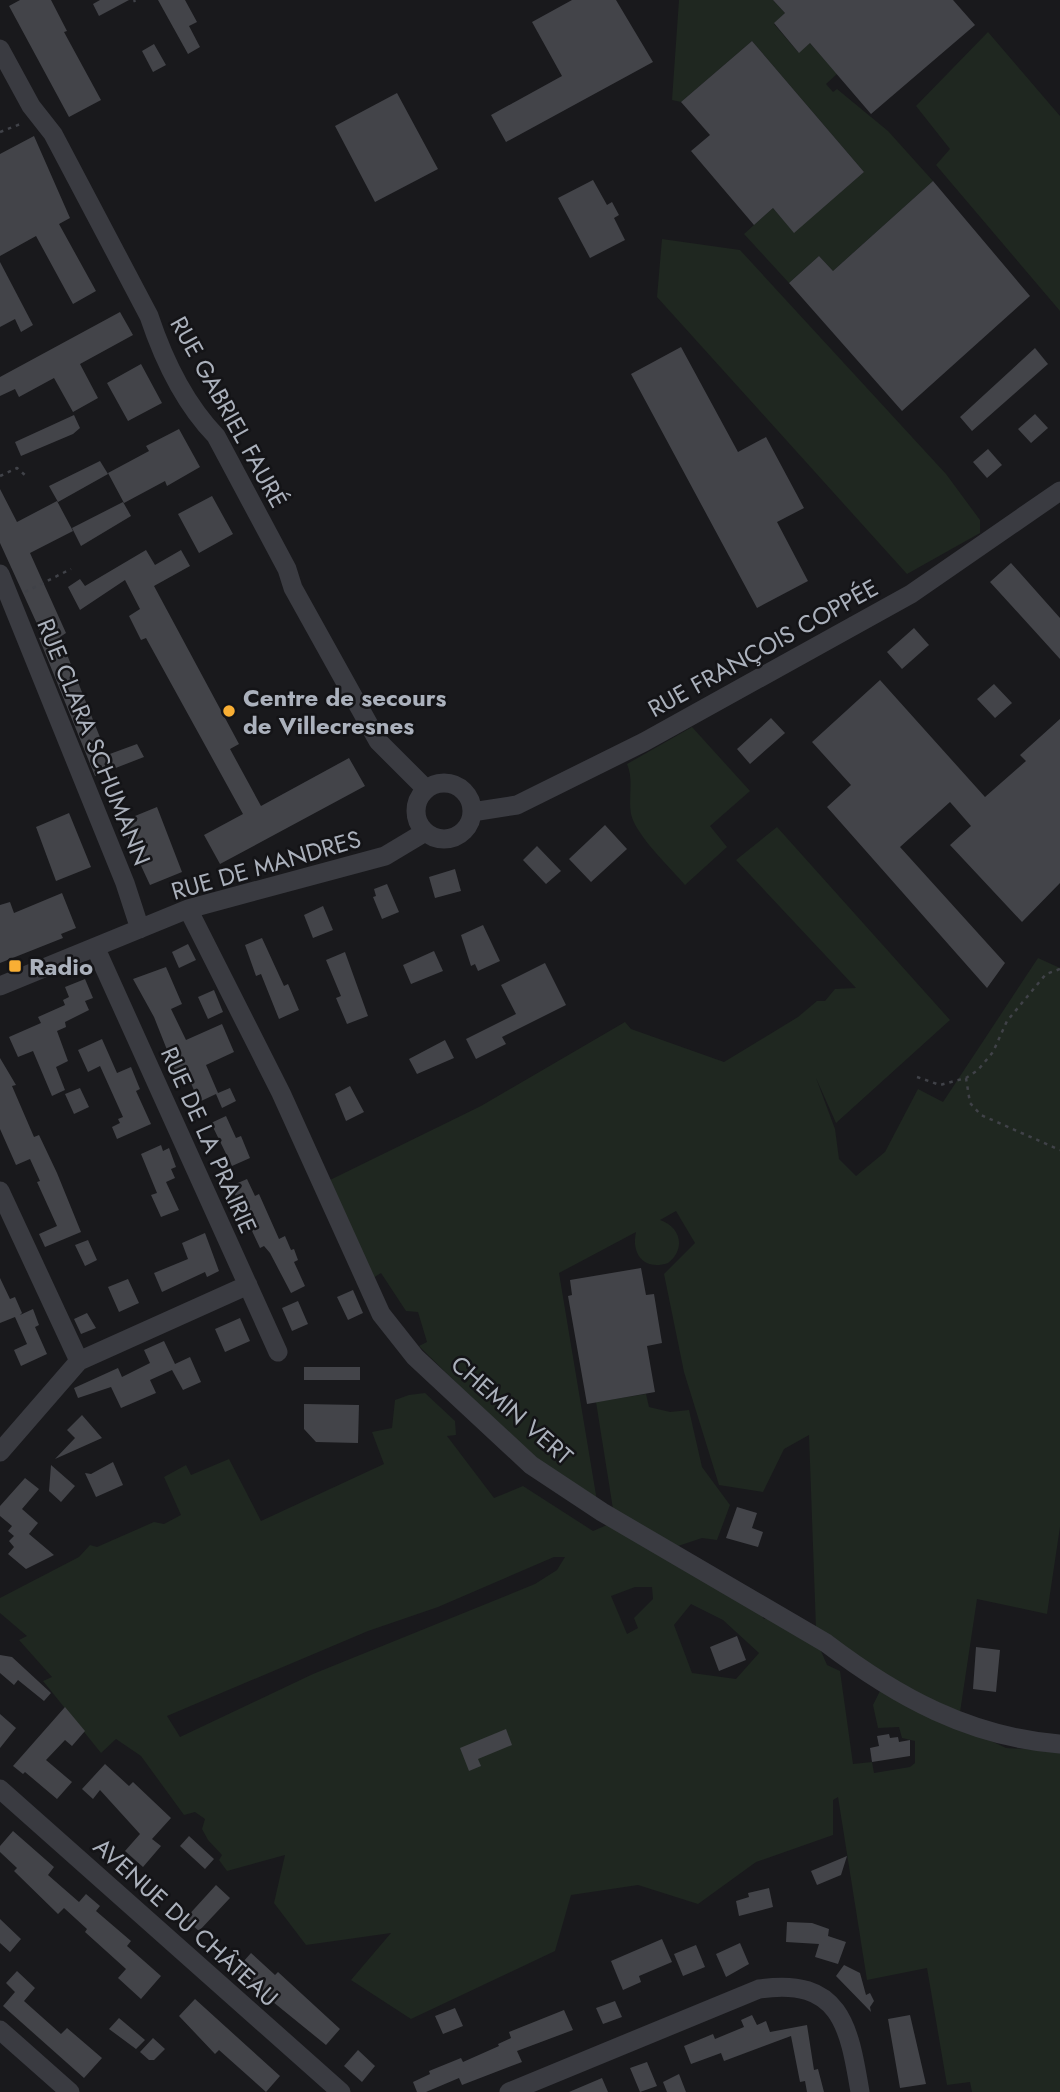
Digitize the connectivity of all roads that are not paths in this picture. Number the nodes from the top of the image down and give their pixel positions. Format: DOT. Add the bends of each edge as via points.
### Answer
graph roads {
  1 [pos="0,49"];
  2 [pos="1060,491"];
  3 [pos="0,574"];
  4 [pos="426,789"];
  5 [pos="472,812"];
  6 [pos="425,832"];
  7 [pos="188,909"];
  8 [pos="140,929"];
  9 [pos="96,949"];
  10 [pos="0,986"];
  11 [pos="0,1191"];
  12 [pos="248,1285"];
  13 [pos="278,1352"];
  14 [pos="79,1361"];
  15 [pos="0,1452"];
  16 [pos="1060,1744"];
  17 [pos="0,1789"];
  18 [pos="0,2030"];
  19 [pos="70,2092"];
  20 [pos="341,2092"];
  21 [pos="509,2092"];
  22 [pos="860,2092"];
  1 -- 4 [label="street, RUE GABRIEL FAURÉ" via="53,134 143,304 158,342 199,419 216,436 349,691 378,741"];
  2 -- 5 [label="street, RUE FRANÇOIS COPPÉE" via="911,594 644,742 517,805"];
  3 -- 8 [label="street, RUE CLARA SCHUMANN"];
  4 -- 5 [label="street" via="440,783 456,786 468,796"];
  4 -- 6 [label="street" via="416,811"];
  5 -- 6 [label="street" via="467,827 455,837 439,839"];
  6 -- 7 [label="street, RUE DE MANDRES" via="385,856"];
  7 -- 8 [label="street, RUE DE MANDRES"];
  7 -- 16 [label="street, CHEMIN VERT" via="281,1093 381,1314 415,1357 531,1465 602,1513 826,1643 858,1668 964,1725 1009,1738"];
  8 -- 9 [label="street, RUE DE MANDRES"];
  9 -- 10 [label="street, RUE DE MANDRES"];
  9 -- 12 [label="street, RUE DE LA PRAIRIE"];
  11 -- 14 [label="street"];
  12 -- 13 [label="street, RUE DE LA PRAIRIE"];
  12 -- 14 [label="street"];
  14 -- 15 [label="street"];
  17 -- 20 [label="street, AVENUE DU CHÂTEAU"];
  18 -- 19 [label="street"];
  21 -- 22 [label="street" via="759,1989 786,1985 816,1992 839,2013 853,2048"];
}
